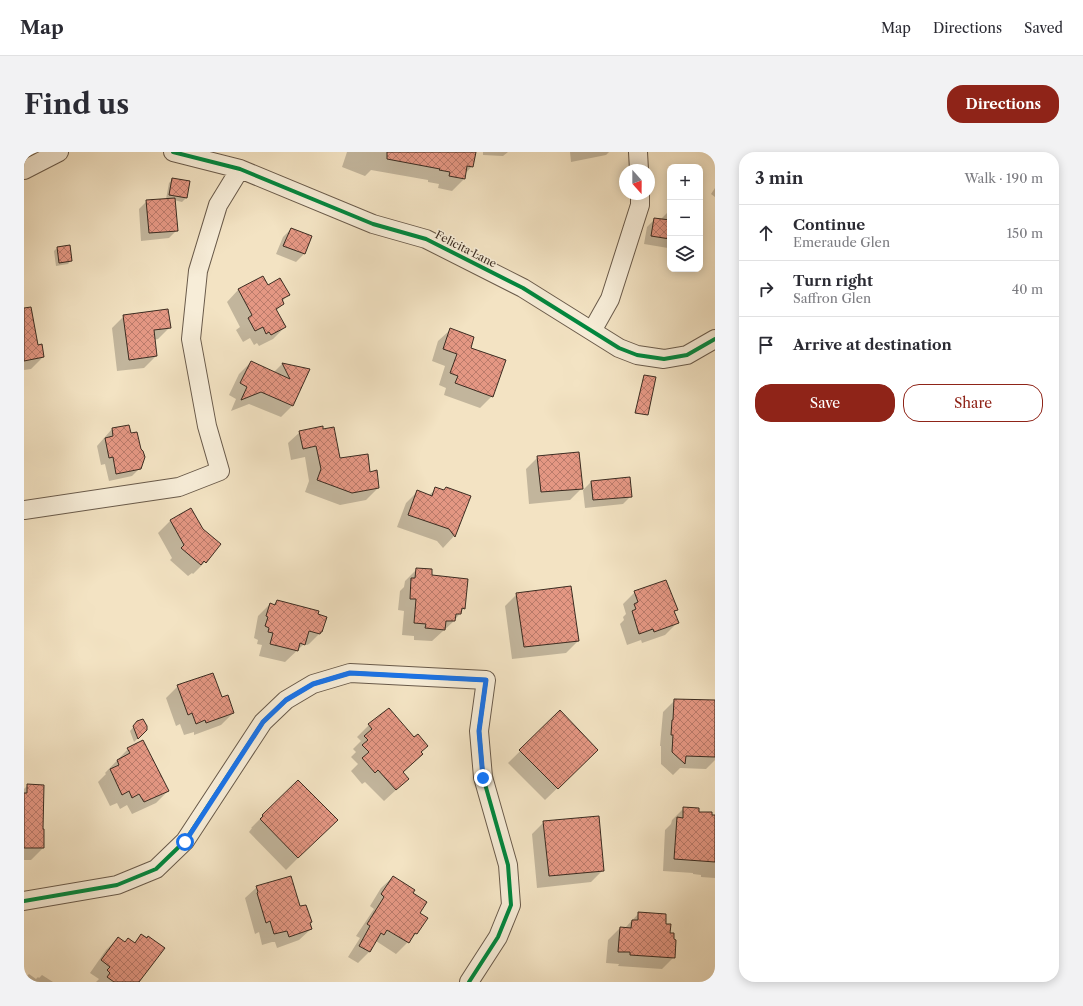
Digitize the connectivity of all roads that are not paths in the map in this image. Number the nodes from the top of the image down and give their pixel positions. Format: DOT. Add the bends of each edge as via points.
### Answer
graph roads {
  1 [pos="59,152"];
  2 [pos="173,152"];
  3 [pos="638,152"];
  4 [pos="639,164"];
  5 [pos="240,169"];
  6 [pos="24,170"];
  7 [pos="640,200"];
  8 [pos="592,331"];
  9 [pos="715,339"];
  10 [pos="24,510"];
  11 [pos="24,901"];
  12 [pos="469,982"];
  1 -- 6 [label="street"];
  2 -- 5 [label="street, Felicita Lane"];
  3 -- 4 [label="street"];
  5 -- 8 [label="street, Felicita Lane" via="373,224 426,239 523,288"];
  5 -- 10 [label="street" via="218,205 198,271 191,339 207,426 220,471 179,487"];
  7 -- 8 [label="street" via="610,299"];
  8 -- 9 [label="street, Felicita Lane" via="619,348 637,355 664,359 686,355"];
  11 -- 12 [label="street" via="117,885 156,869 185,842 263,722 286,700 313,684 350,673 486,680 479,731 483,778 508,865 511,905 498,937"];
}
